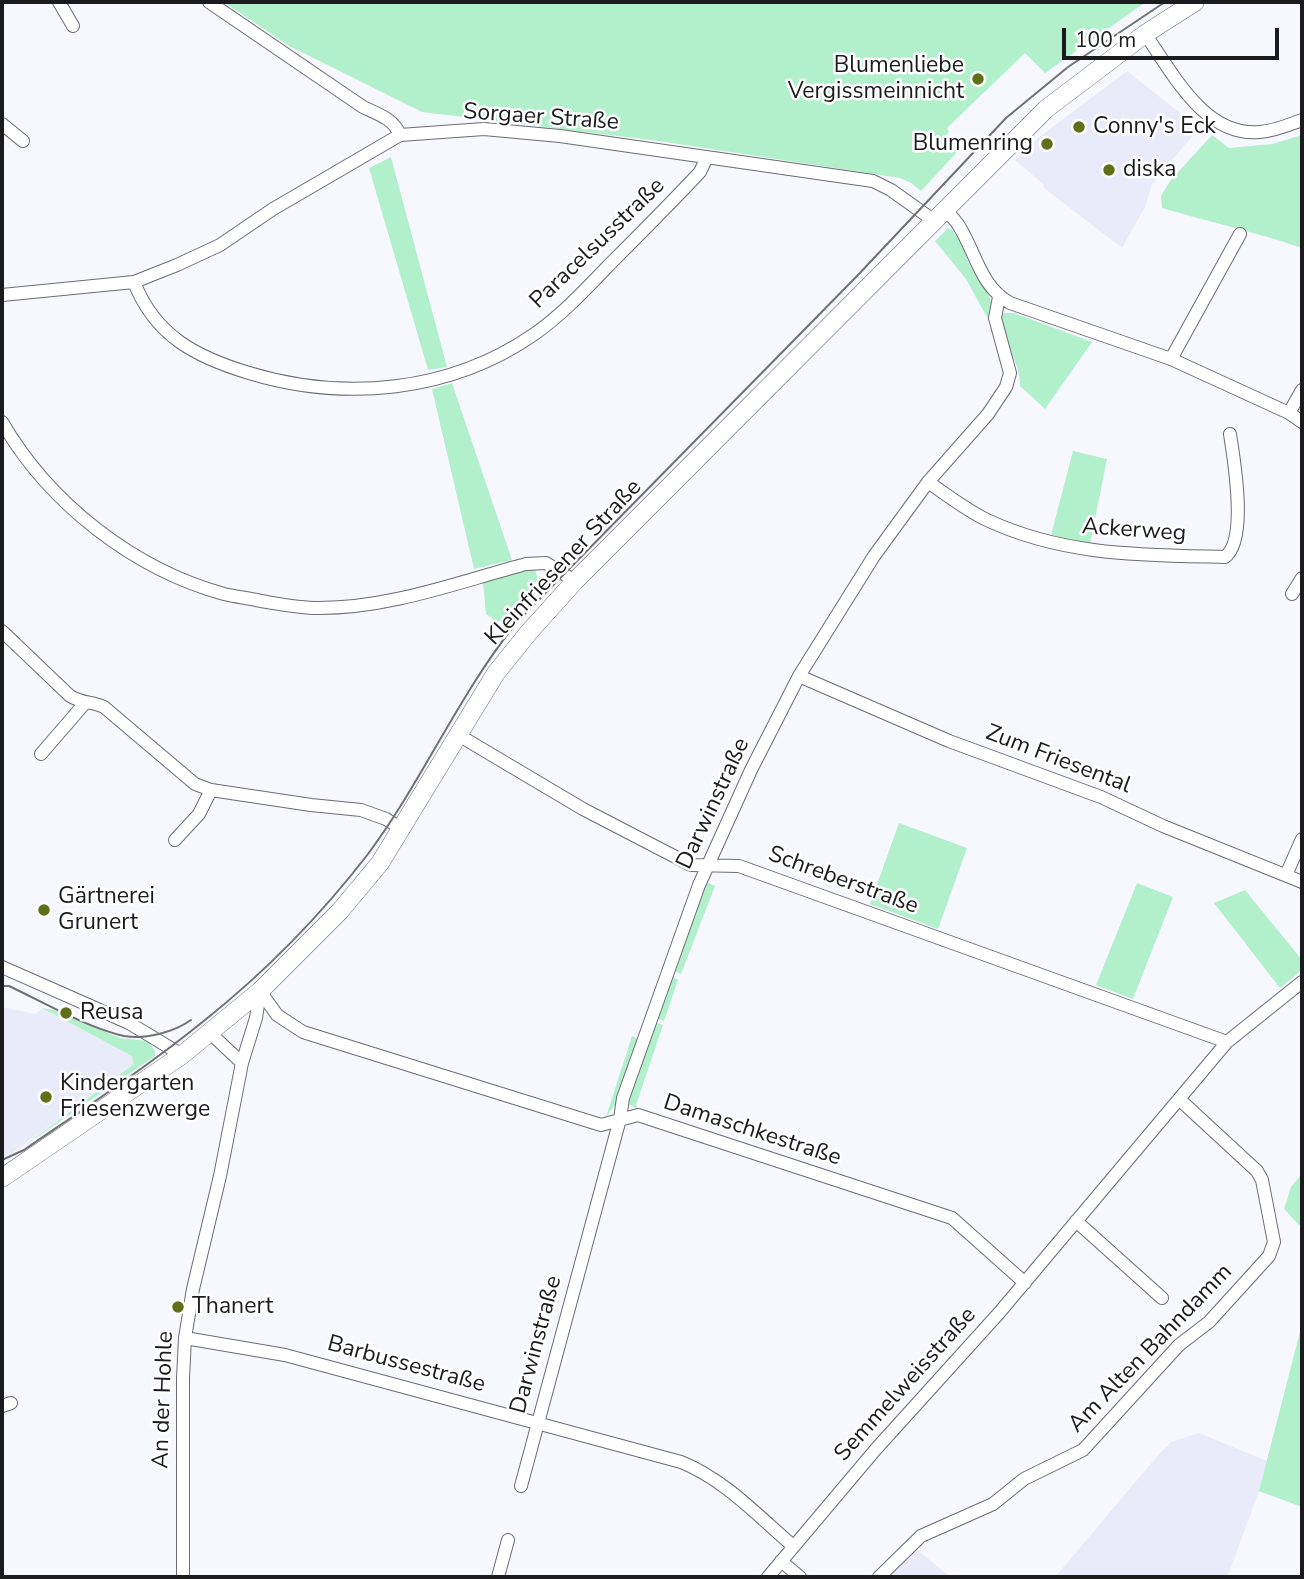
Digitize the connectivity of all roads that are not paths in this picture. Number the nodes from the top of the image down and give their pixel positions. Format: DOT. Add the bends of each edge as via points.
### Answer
graph roads {
  1 [pos="59,2"];
  2 [pos="209,2"];
  3 [pos="1195,2"];
  4 [pos="73,26"];
  5 [pos="1145,34"];
  6 [pos="1302,120"];
  7 [pos="2,124"];
  8 [pos="400,135"];
  9 [pos="23,141"];
  10 [pos="707,157"];
  11 [pos="939,214"];
  12 [pos="1240,234"];
  13 [pos="134,282"];
  14 [pos="2,295"];
  15 [pos="999,297"];
  16 [pos="1171,359"];
  17 [pos="1302,390"];
  18 [pos="1289,413"];
  19 [pos="2,422"];
  20 [pos="1302,422"];
  21 [pos="1230,433"];
  22 [pos="928,482"];
  23 [pos="1302,578"];
  24 [pos="575,581"];
  25 [pos="1292,594"];
  26 [pos="2,631"];
  27 [pos="799,676"];
  28 [pos="85,703"];
  29 [pos="460,736"];
  30 [pos="41,754"];
  31 [pos="211,790"];
  32 [pos="402,829"];
  33 [pos="1302,839"];
  34 [pos="175,840"];
  35 [pos="710,864"];
  36 [pos="1286,875"];
  37 [pos="1302,882"];
  38 [pos="2,967"];
  39 [pos="1300,988"];
  40 [pos="260,991"];
  41 [pos="209,1032"];
  42 [pos="1227,1042"];
  43 [pos="182,1055"];
  44 [pos="242,1063"];
  45 [pos="1179,1099"];
  46 [pos="620,1119"];
  47 [pos="2,1178"];
  48 [pos="1076,1221"];
  49 [pos="1025,1283"];
  50 [pos="1161,1298"];
  51 [pos="185,1338"];
  52 [pos="538,1422"];
  53 [pos="522,1486"];
  54 [pos="508,1540"];
  55 [pos="793,1546"];
  56 [pos="781,1561"];
  57 [pos="183,1577"];
  58 [pos="498,1577"];
  59 [pos="768,1577"];
  60 [pos="800,1577"];
  61 [pos="879,1577"];
  1 -- 4 [label="street"];
  2 -- 8 [label="street" via="363,107 385,117"];
  3 -- 5 [label="street, Kleinfriesener Straße"];
  5 -- 6 [label="street" via="1184,89 1215,122 1257,132"];
  5 -- 11 [label="street, Kleinfriesener Straße" via="1046,108"];
  7 -- 9 [label="street"];
  8 -- 10 [label="street, Sorgaer Straße" via="484,129"];
  8 -- 13 [label="street, Sorgaer Straße" via="220,245"];
  10 -- 11 [label="street, Sorgaer Straße" via="873,181"];
  10 -- 13 [label="street, Paracelsusstraße" via="700,173 562,312 494,357 438,379 335,390 276,381 237,369 178,343 142,302"];
  11 -- 15 [label="street" via="958,225"];
  11 -- 24 [label="street, Kleinfriesener Straße"];
  12 -- 16 [label="street"];
  13 -- 14 [label="street, Sorgaer Straße"];
  15 -- 16 [label="street"];
  15 -- 22 [label="street, Darwinstraße" via="995,318 1010,373 1006,387"];
  16 -- 18 [label="street"];
  17 -- 18 [label="street"];
  18 -- 20 [label="street"];
  19 -- 24 [label="street" via="46,482 100,531 168,573 224,594 318,608 357,605 402,599 526,564 546,563"];
  21 -- 22 [label="street, Ackerweg" via="1237,522 1232,550 1225,557 1124,555 1066,546 987,520"];
  22 -- 27 [label="street, Darwinstraße" via="874,556"];
  23 -- 25 [label="street"];
  24 -- 29 [label="street, Kleinfriesener Straße" via="496,673"];
  26 -- 28 [label="street" via="70,696"];
  27 -- 35 [label="street, Darwinstraße"];
  27 -- 36 [label="street, Zum Friesental"];
  28 -- 30 [label="street"];
  28 -- 31 [label="street" via="104,707 186,777"];
  29 -- 32 [label="street, Kleinfriesener Straße"];
  29 -- 35 [label="street, Schreberstraße" via="657,849 691,865"];
  31 -- 32 [label="street" via="361,810"];
  31 -- 34 [label="street" via="199,814"];
  32 -- 40 [label="street, Kleinfriesener Straße" via="340,911"];
  33 -- 36 [label="street"];
  35 -- 42 [label="street, Schreberstraße" via="739,866"];
  35 -- 46 [label="street, Darwinstraße" via="667,972 623,1098"];
  36 -- 37 [label="street, Zum Friesental"];
  38 -- 43 [label="street" via="129,1023"];
  39 -- 42 [label="street, Semmelweisstraße"];
  40 -- 41 [label="street, Kleinfriesener Straße"];
  40 -- 44 [label="street, An der Hohle"];
  40 -- 46 [label="street, Damaschkestraße" via="277,1015 303,1032 601,1125"];
  41 -- 43 [label="street, Kleinfriesener Straße"];
  41 -- 44 [label="street"];
  42 -- 45 [label="street, Semmelweisstraße"];
  43 -- 47 [label="street, Kleinfriesener Straße"];
  44 -- 51 [label="street, An der Hohle"];
  45 -- 48 [label="street, Semmelweisstraße"];
  45 -- 61 [label="street, Am Alten Bahndamm" via="1257,1171 1275,1242 1269,1256 1083,1450 1024,1479 993,1504 921,1536"];
  46 -- 49 [label="street, Damaschkestraße" via="638,1115 952,1218"];
  46 -- 52 [label="street, Darwinstraße"];
  48 -- 49 [label="street, Semmelweisstraße"];
  48 -- 50 [label="street"];
  49 -- 55 [label="street, Semmelweisstraße"];
  51 -- 52 [label="street, Barbussestraße" via="285,1354"];
  51 -- 57 [label="street, An der Hohle"];
  52 -- 53 [label="street, Darwinstraße"];
  52 -- 55 [label="street, Barbussestraße" via="694,1467"];
  54 -- 58 [label="street"];
  55 -- 56 [label="street, Semmelweisstraße"];
  56 -- 59 [label="street, Semmelweisstraße"];
  56 -- 60 [label="street"];
}
